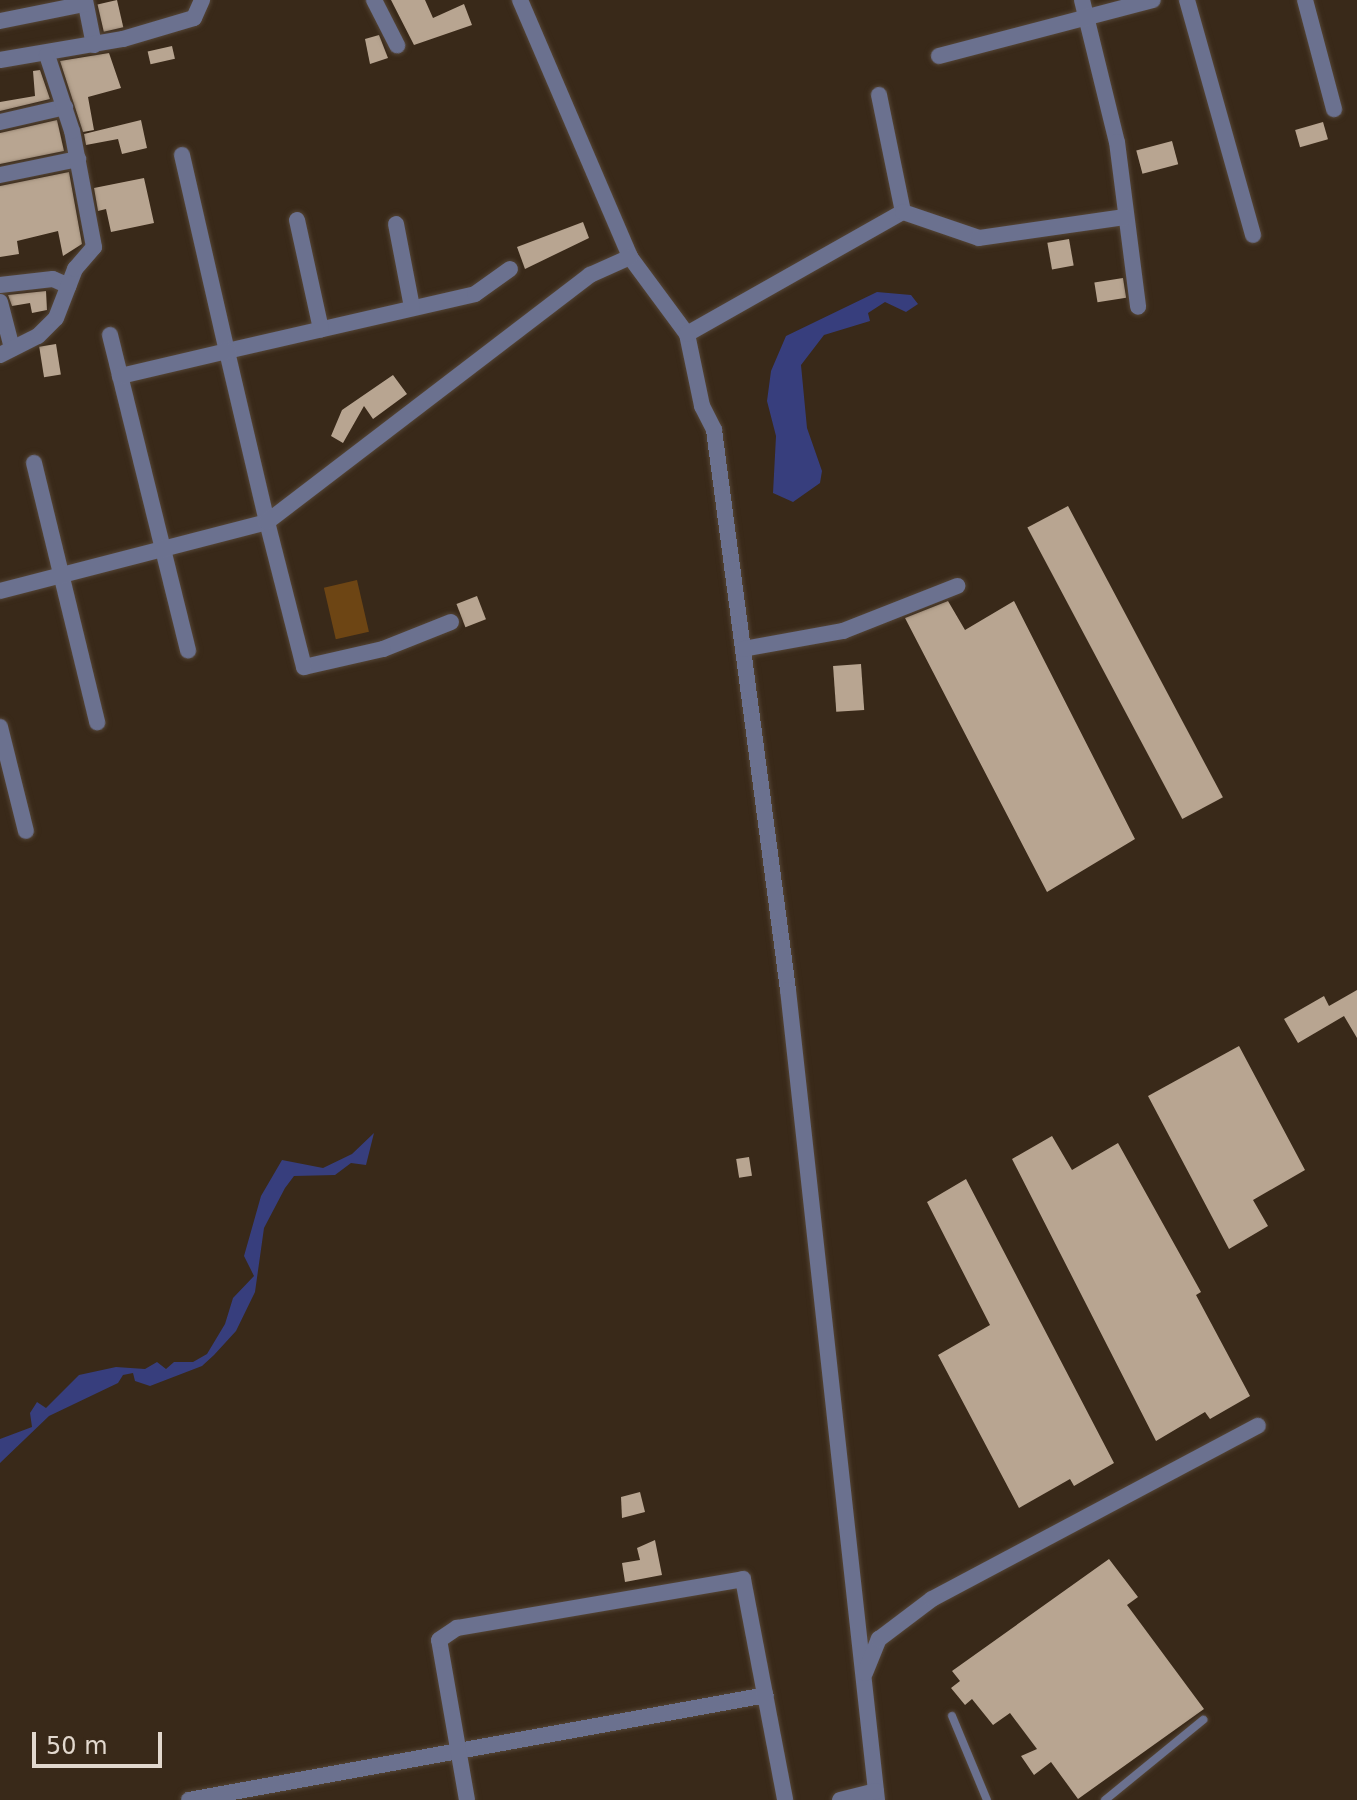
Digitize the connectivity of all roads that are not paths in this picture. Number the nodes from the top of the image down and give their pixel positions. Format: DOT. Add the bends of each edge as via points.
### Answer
graph roads {
  1 [pos="202,0"];
  2 [pos="374,0"];
  3 [pos="520,0"];
  4 [pos="1153,0"];
  5 [pos="1187,0"];
  6 [pos="1305,0"];
  7 [pos="84,2"];
  8 [pos="1085,8"];
  9 [pos="0,21"];
  10 [pos="94,45"];
  11 [pos="397,45"];
  12 [pos="47,55"];
  13 [pos="939,56"];
  14 [pos="0,60"];
  15 [pos="879,95"];
  16 [pos="65,107"];
  17 [pos="1334,109"];
  18 [pos="0,122"];
  19 [pos="182,155"];
  20 [pos="78,159"];
  21 [pos="0,175"];
  22 [pos="903,212"];
  23 [pos="1125,217"];
  24 [pos="297,220"];
  25 [pos="396,224"];
  26 [pos="1253,235"];
  27 [pos="630,257"];
  28 [pos="510,269"];
  29 [pos="0,285"];
  30 [pos="69,286"];
  31 [pos="0,302"];
  32 [pos="412,307"];
  33 [pos="1138,307"];
  34 [pos="321,329"];
  35 [pos="687,334"];
  36 [pos="110,335"];
  37 [pos="227,351"];
  38 [pos="6,352"];
  39 [pos="120,376"];
  40 [pos="34,463"];
  41 [pos="267,522"];
  42 [pos="162,551"];
  43 [pos="62,576"];
  44 [pos="957,586"];
  45 [pos="0,591"];
  46 [pos="451,622"];
  47 [pos="743,649"];
  48 [pos="188,650"];
  49 [pos="97,722"];
  50 [pos="0,727"];
  51 [pos="26,831"];
  52 [pos="1258,1426"];
  53 [pos="865,1675"];
  54 [pos="766,1695"];
  55 [pos="952,1716"];
  56 [pos="1203,1720"];
  57 [pos="458,1749"];
  58 [pos="877,1796"];
  59 [pos="189,1800"];
  60 [pos="467,1800"];
  61 [pos="785,1800"];
  62 [pos="840,1800"];
  63 [pos="987,1800"];
  64 [pos="1105,1800"];
  1 -- 10 [label="street" via="194,18"];
  2 -- 11 [label="street"];
  3 -- 27 [label="street"];
  4 -- 8 [label="street"];
  5 -- 26 [label="street"];
  6 -- 17 [label="street"];
  7 -- 9 [label="street"];
  7 -- 10 [label="street"];
  8 -- 13 [label="street"];
  8 -- 23 [label="street" via="1117,142"];
  10 -- 12 [label="street"];
  12 -- 14 [label="street"];
  12 -- 16 [label="street"];
  15 -- 22 [label="street"];
  16 -- 18 [label="street"];
  16 -- 20 [label="street"];
  19 -- 37 [label="street"];
  20 -- 21 [label="street"];
  20 -- 30 [label="street" via="94,247 75,269"];
  22 -- 23 [label="street" via="979,238"];
  22 -- 35 [label="street"];
  23 -- 33 [label="street"];
  24 -- 34 [label="street"];
  25 -- 32 [label="street"];
  27 -- 35 [label="street"];
  27 -- 41 [label="street" via="590,275"];
  28 -- 32 [label="street" via="475,294"];
  29 -- 30 [label="street" via="53,279"];
  30 -- 38 [label="street" via="56,318 38,336"];
  31 -- 38 [label="street"];
  32 -- 34 [label="street"];
  34 -- 37 [label="street"];
  35 -- 47 [label="street" via="702,406 714,430"];
  36 -- 39 [label="street"];
  37 -- 39 [label="street"];
  37 -- 41 [label="street"];
  39 -- 42 [label="street"];
  40 -- 43 [label="street"];
  41 -- 42 [label="street"];
  41 -- 46 [label="street" via="304,667 383,649"];
  42 -- 43 [label="street"];
  42 -- 48 [label="street"];
  43 -- 45 [label="street"];
  43 -- 49 [label="street"];
  44 -- 47 [label="street" via="843,631"];
  47 -- 53 [label="street" via="788,990"];
  50 -- 51 [label="street"];
  52 -- 53 [label="street" via="932,1599 879,1639"];
  53 -- 58 [label="street"];
  54 -- 57 [label="street"];
  54 -- 57 [label="street" via="743,1579 457,1628 439,1640"];
  54 -- 61 [label="street"];
  55 -- 63 [label="lane"];
  56 -- 64 [label="lane"];
  57 -- 59 [label="street"];
  57 -- 60 [label="street"];
  58 -- 62 [label="street"];
}
